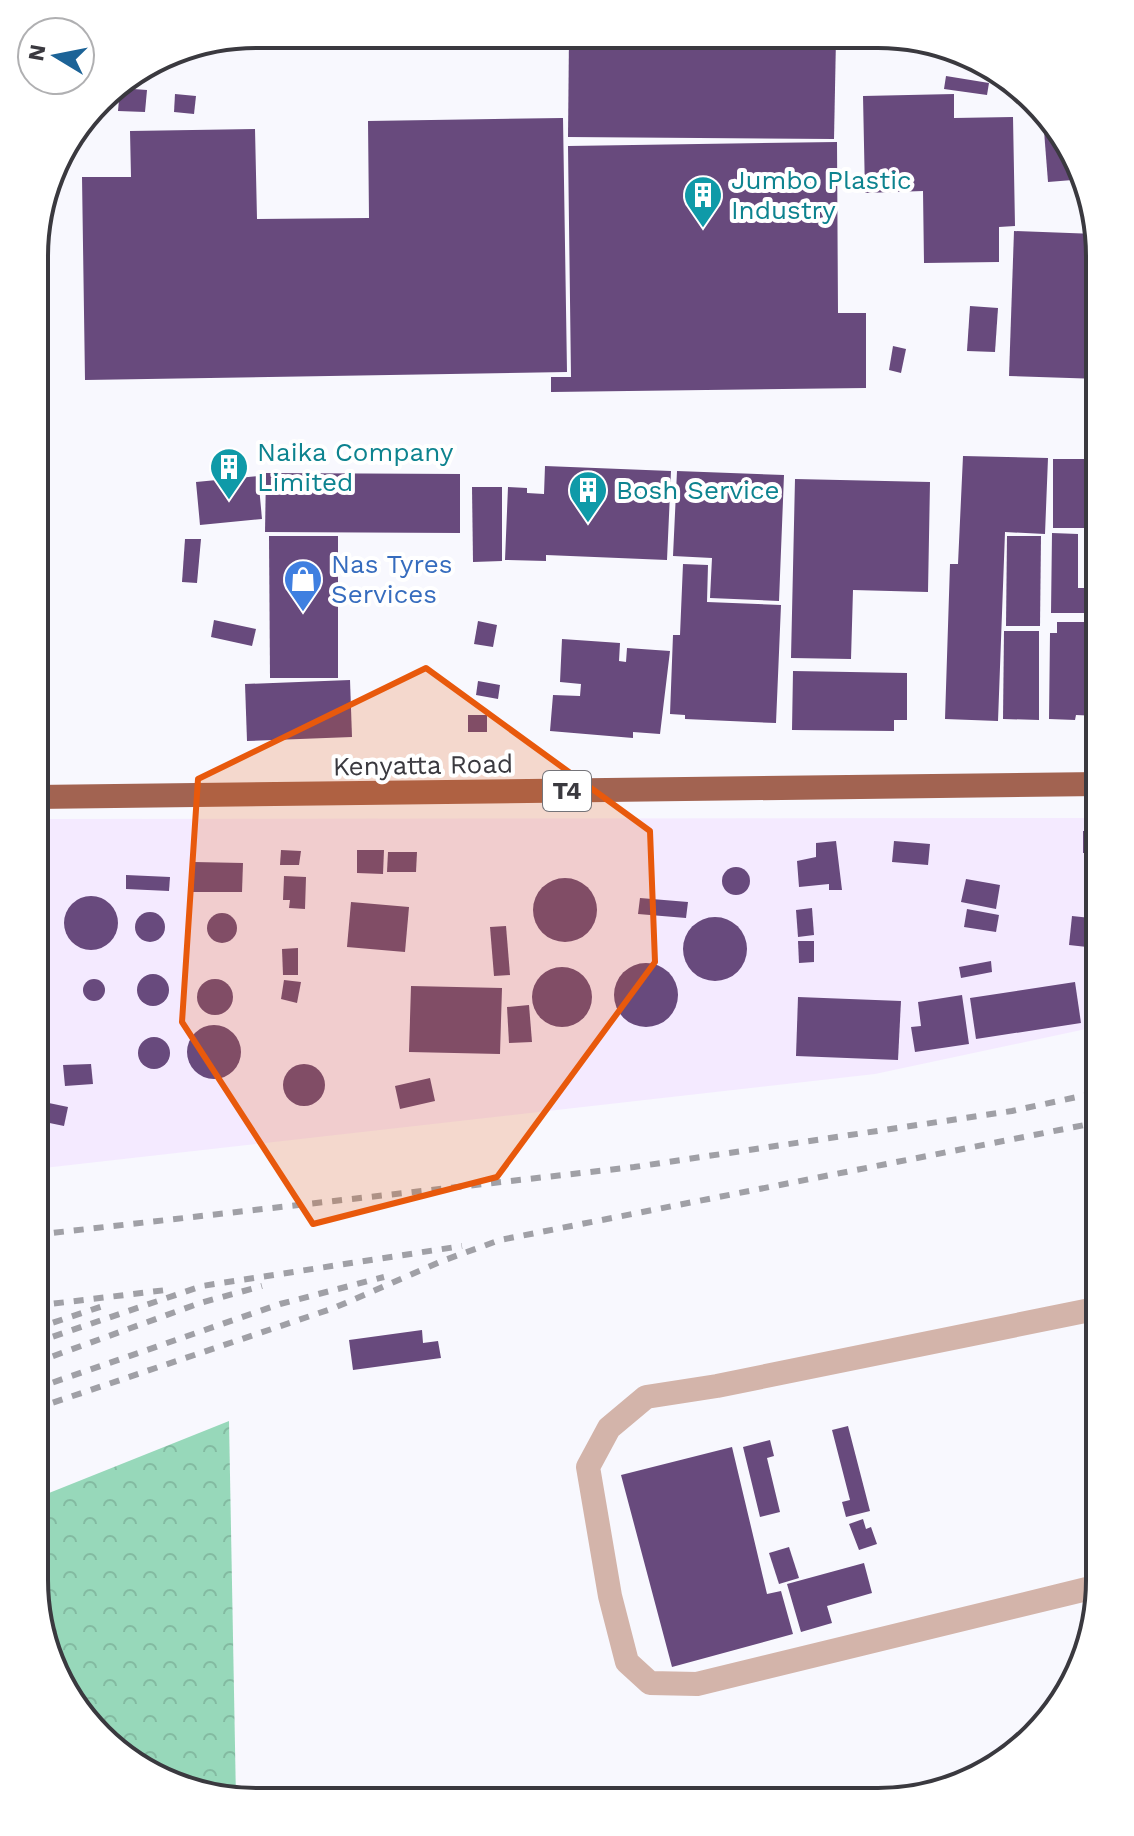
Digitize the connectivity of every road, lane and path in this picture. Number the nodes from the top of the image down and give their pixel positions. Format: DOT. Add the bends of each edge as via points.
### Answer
graph roads {
  1 [pos="1086,784"];
  2 [pos="48,797"];
  3 [pos="1086,1311"];
  4 [pos="1086,1589"];
  1 -- 2 [label="highway, Kenyatta Road / T4"];
  3 -- 4 [label="street" via="646,1397 609,1428 588,1467 627,1662 650,1683 697,1684"];
}
